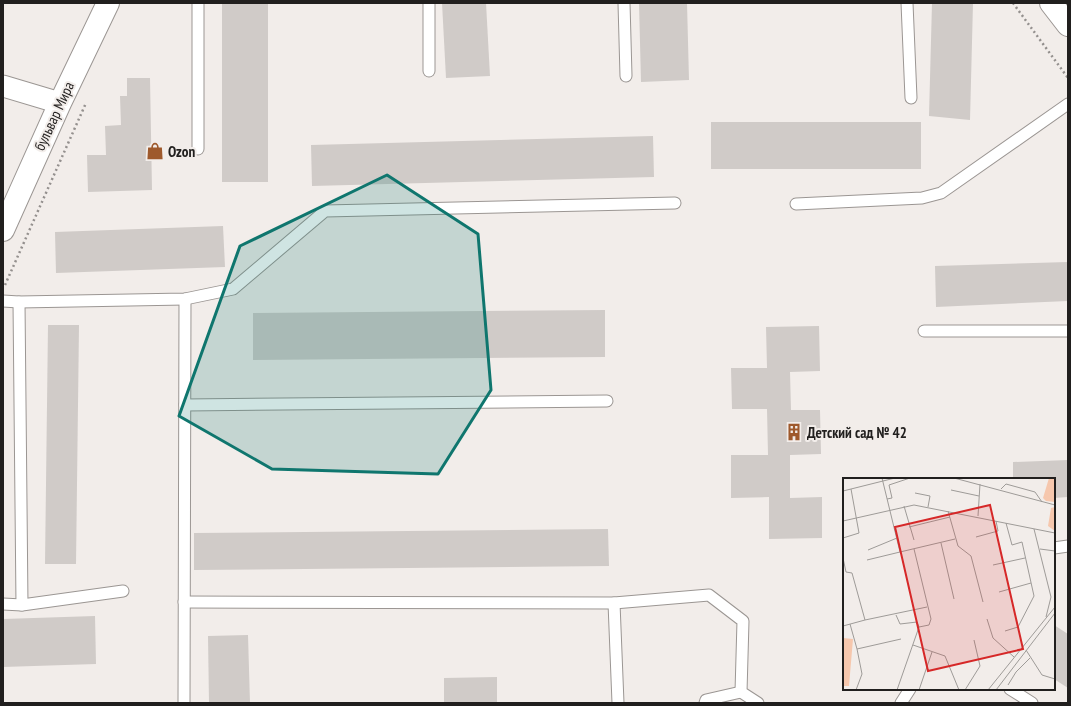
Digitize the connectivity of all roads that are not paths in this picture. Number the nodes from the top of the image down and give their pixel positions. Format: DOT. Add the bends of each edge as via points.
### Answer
graph roads {
  1 [pos="108,3"];
  2 [pos="198,3"];
  3 [pos="429,3"];
  4 [pos="624,3"];
  5 [pos="907,3"];
  6 [pos="1051,3"];
  7 [pos="1068,25"];
  8 [pos="429,70"];
  9 [pos="626,76"];
  10 [pos="3,86"];
  11 [pos="911,98"];
  12 [pos="60,103"];
  13 [pos="1068,104"];
  14 [pos="198,149"];
  15 [pos="675,203"];
  16 [pos="796,204"];
  17 [pos="3,230"];
  18 [pos="3,300"];
  19 [pos="185,300"];
  20 [pos="19,302"];
  21 [pos="1068,330"];
  22 [pos="924,331"];
  23 [pos="607,401"];
  24 [pos="185,405"];
  25 [pos="1068,546"];
  26 [pos="1055,548"];
  27 [pos="123,591"];
  28 [pos="184,602"];
  29 [pos="614,603"];
  30 [pos="3,604"];
  31 [pos="22,605"];
  32 [pos="909,690"];
  33 [pos="1012,690"];
  34 [pos="741,692"];
  35 [pos="184,703"];
  36 [pos="618,703"];
  37 [pos="705,703"];
  38 [pos="758,703"];
  39 [pos="901,703"];
  40 [pos="1032,703"];
  1 -- 12 [label="street, бульвар Мира"];
  2 -- 14 [label="lane"];
  3 -- 8 [label="lane"];
  4 -- 9 [label="lane"];
  5 -- 11 [label="lane"];
  6 -- 7 [label="street"];
  10 -- 12 [label="street"];
  12 -- 17 [label="street, бульвар Мира"];
  13 -- 16 [label="lane" via="941,193 922,198"];
  15 -- 19 [label="lane" via="326,212 233,289"];
  18 -- 20 [label="lane"];
  19 -- 20 [label="lane"];
  19 -- 24 [label="lane"];
  20 -- 31 [label="lane"];
  21 -- 22 [label="lane"];
  23 -- 24 [label="lane"];
  24 -- 28 [label="lane"];
  25 -- 26 [label="lane"];
  27 -- 31 [label="lane"];
  28 -- 29 [label="lane"];
  28 -- 35 [label="lane"];
  29 -- 34 [label="lane" via="709,595 743,621"];
  29 -- 36 [label="lane"];
  30 -- 31 [label="lane"];
  32 -- 39 [label="lane"];
  33 -- 40 [label="lane"];
  34 -- 37 [label="lane" via="706,700"];
  34 -- 38 [label="lane"];
}
